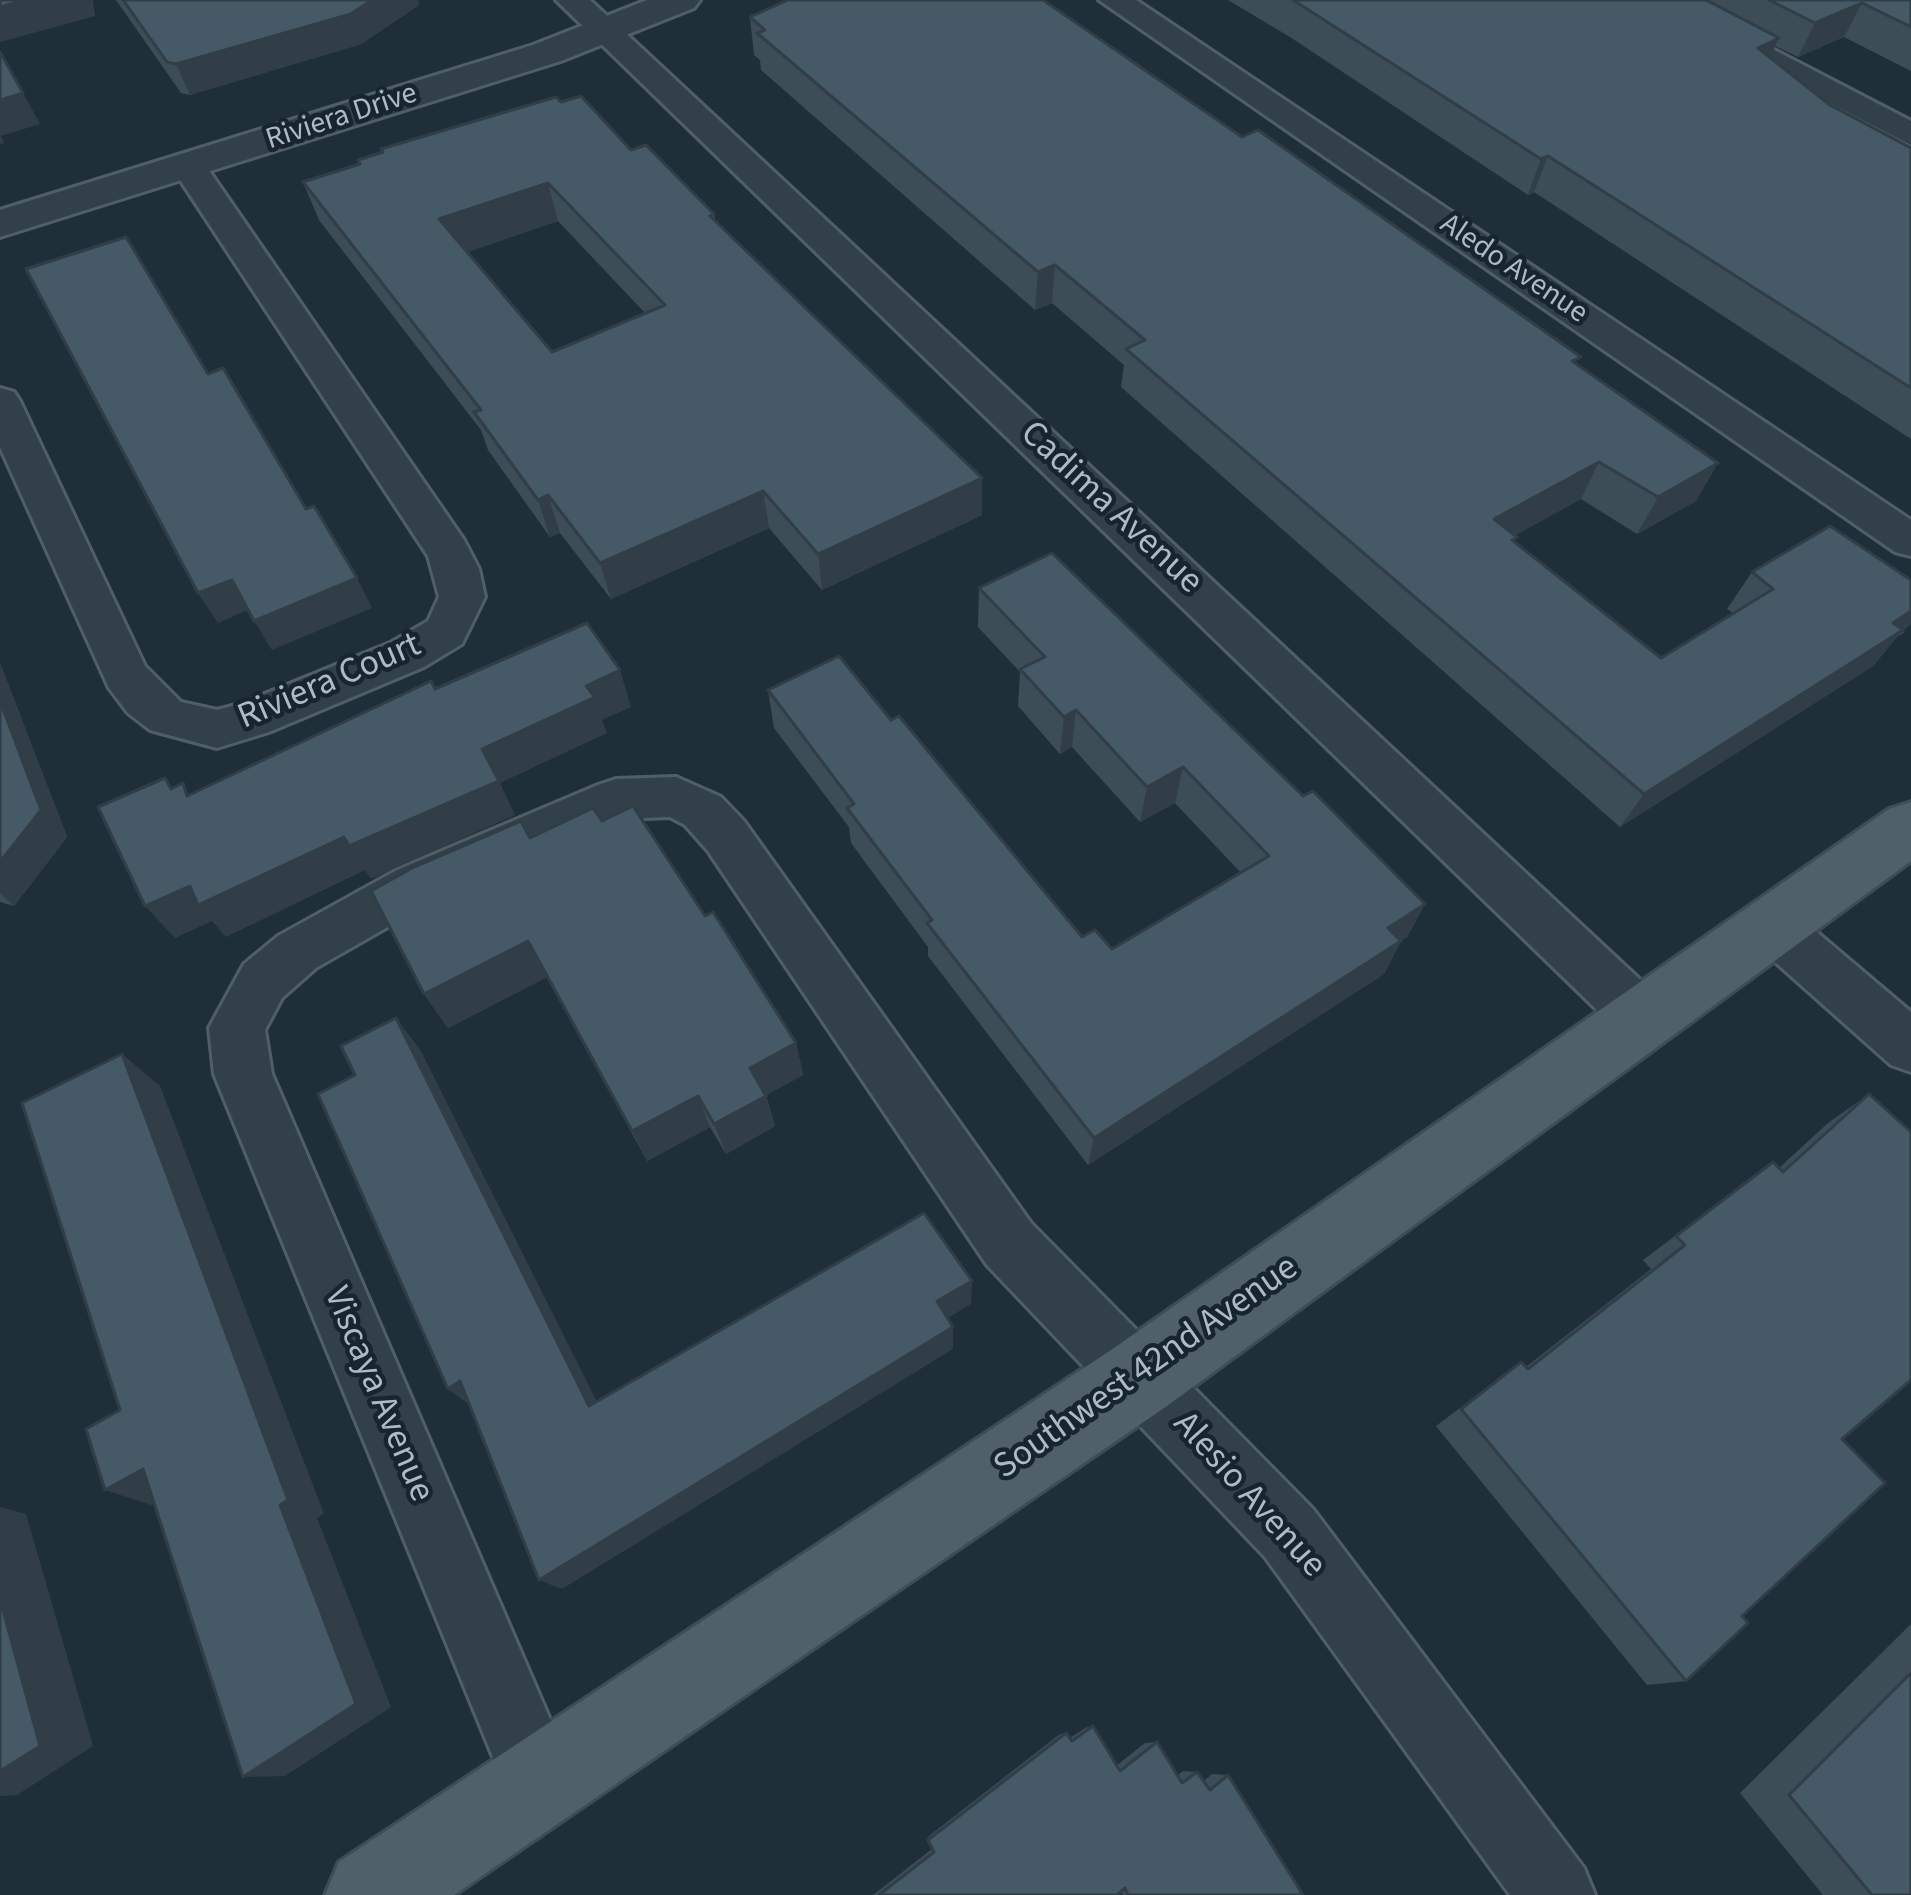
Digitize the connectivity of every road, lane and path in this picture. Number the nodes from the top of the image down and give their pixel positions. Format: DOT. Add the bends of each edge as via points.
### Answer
graph roads {
  1 [pos="572,0"];
  2 [pos="680,0"];
  3 [pos="1115,0"];
  4 [pos="1654,0"];
  5 [pos="604,31"];
  6 [pos="1911,135"];
  7 [pos="189,166"];
  8 [pos="0,224"];
  9 [pos="0,401"];
  10 [pos="1911,541"];
  11 [pos="647,796"];
  12 [pos="1911,827"];
  13 [pos="1774,928"];
  14 [pos="1645,1020"];
  15 [pos="1911,1047"];
  16 [pos="1139,1378"];
  17 [pos="538,1780"];
  18 [pos="372,1895"];
  19 [pos="1557,1895"];
  1 -- 5 [label="street, Cadima Avenue"];
  2 -- 5 [label="street, Riviera Drive"];
  3 -- 10 [label="street, Aledo Avenue"];
  4 -- 6 [label="street"];
  5 -- 7 [label="street, Riviera Drive"];
  5 -- 14 [label="street, Cadima Avenue"];
  7 -- 8 [label="street, Riviera Drive"];
  7 -- 9 [label="street, Riviera Court" via="448,550 462,597 446,632 252,719 217,729 167,717 126,674"];
  11 -- 16 [label="street, Alesio Avenue" via="676,797 704,811 726,836 1009,1244"];
  11 -- 17 [label="street, Viscaya Avenue" via="571,815 416,885 297,952 263,981 237,1028 243,1074"];
  12 -- 13 [label="main road, Southwest 42nd Avenue"];
  13 -- 14 [label="main road, Southwest 42nd Avenue"];
  13 -- 15 [label="street"];
  14 -- 16 [label="main road, Southwest 42nd Avenue"];
  16 -- 17 [label="main road, Southwest 42nd Avenue"];
  16 -- 19 [label="street, Alesio Avenue" via="1289,1533"];
  17 -- 18 [label="main road, Southwest 42nd Avenue"];
}
